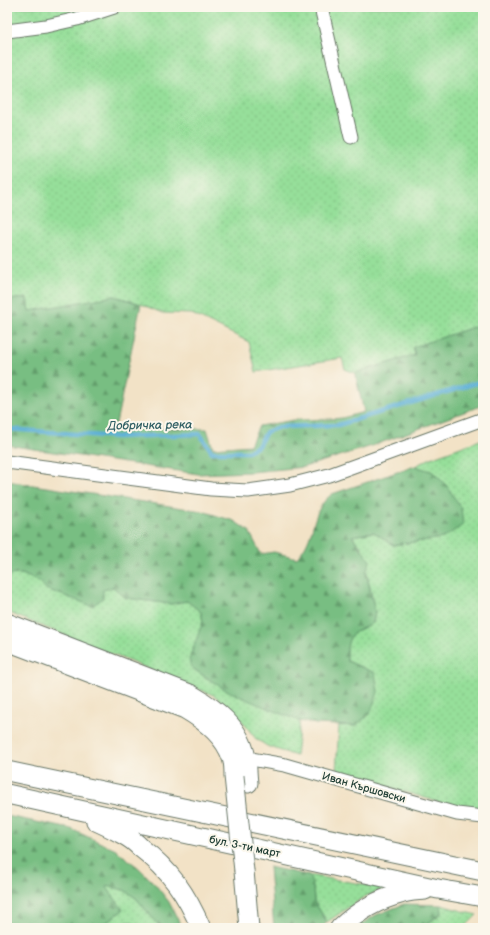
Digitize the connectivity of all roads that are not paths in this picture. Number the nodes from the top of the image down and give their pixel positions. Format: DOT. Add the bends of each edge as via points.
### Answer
graph roads {
  1 [pos="114,7"];
  2 [pos="321,7"];
  3 [pos="7,31"];
  4 [pos="351,137"];
  5 [pos="483,418"];
  6 [pos="7,462"];
  7 [pos="7,623"];
  8 [pos="7,641"];
  9 [pos="240,769"];
  10 [pos="7,771"];
  11 [pos="7,794"];
  12 [pos="68,807"];
  13 [pos="483,816"];
  14 [pos="250,871"];
  15 [pos="483,871"];
  16 [pos="438,889"];
  17 [pos="483,898"];
  18 [pos="201,928"];
  19 [pos="249,928"];
  20 [pos="261,928"];
  21 [pos="340,928"];
  1 -- 3 [label="street" via="77,19"];
  2 -- 4 [label="street"];
  5 -- 6 [label="street" via="329,475 290,485 248,490 211,489"];
  7 -- 9 [label="main road" via="203,701 234,729 242,746"];
  8 -- 9 [label="main road" via="185,709 217,733"];
  9 -- 13 [label="street, Иван Кършовски" via="285,765 457,814"];
  9 -- 14 [label="main road, bridge"];
  10 -- 15 [label="main road"];
  11 -- 12 [label="main road, бул. 3-ти март"];
  12 -- 16 [label="main road, бул. 3-ти март"];
  12 -- 18 [label="main road" via="125,835 150,855 184,892"];
  14 -- 19 [label="main road"];
  14 -- 20 [label="main road"];
  16 -- 17 [label="main road, бул. 3-ти март"];
  16 -- 21 [label="main road" via="400,893 370,905"];
}
